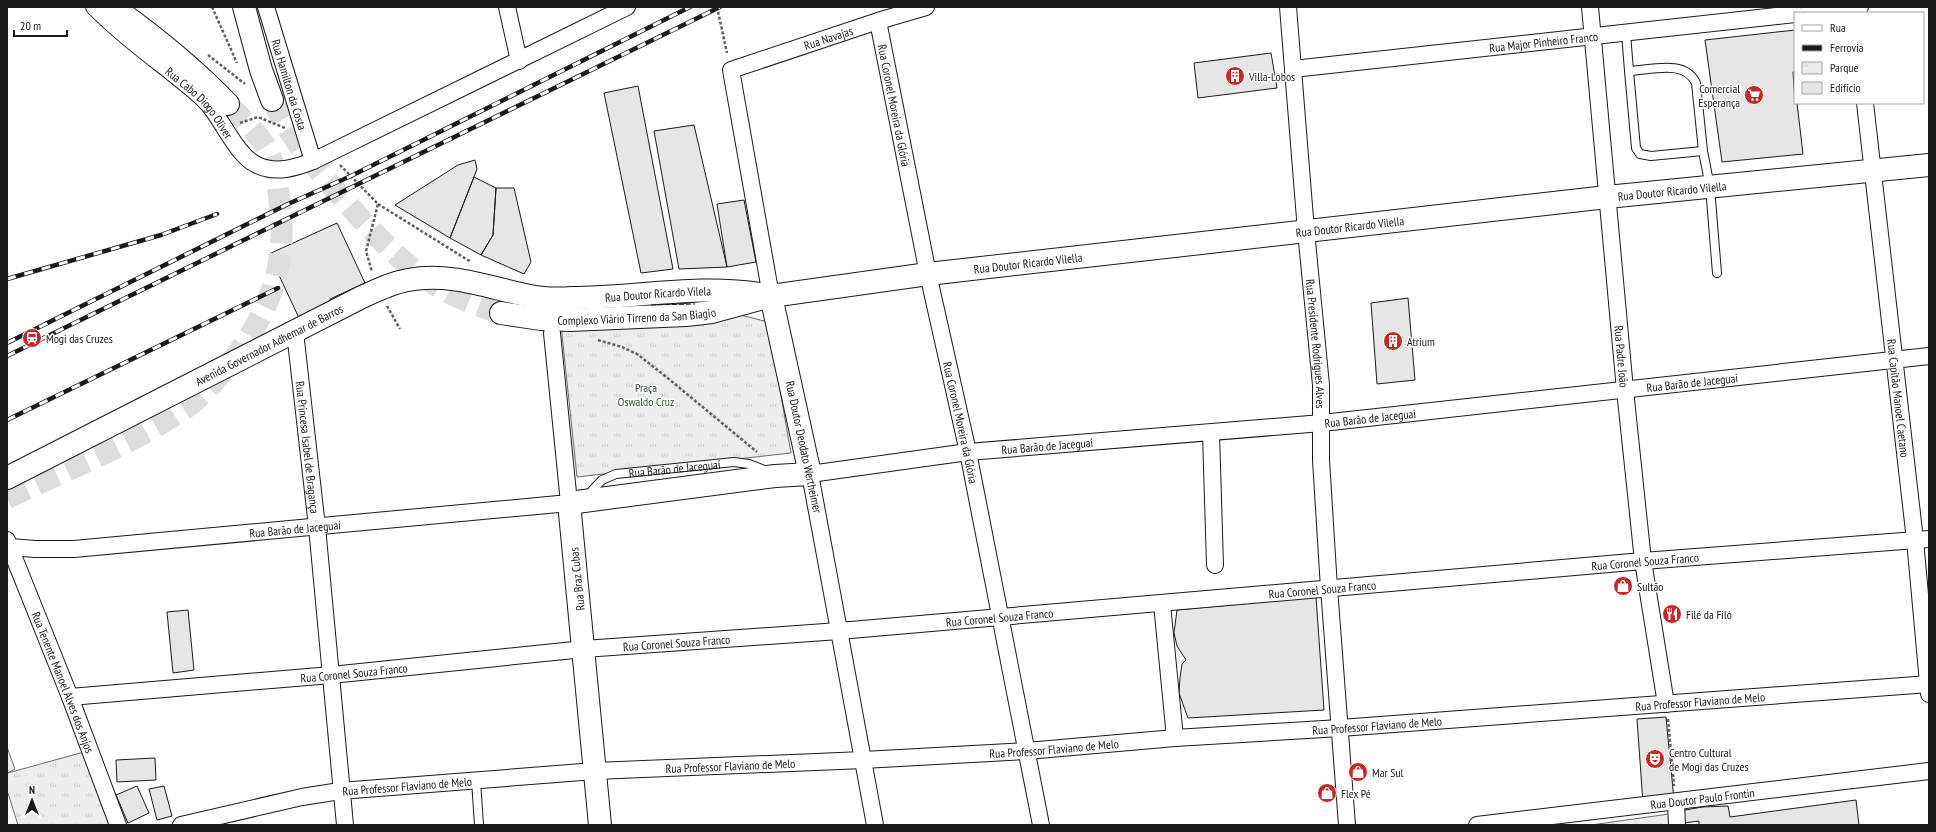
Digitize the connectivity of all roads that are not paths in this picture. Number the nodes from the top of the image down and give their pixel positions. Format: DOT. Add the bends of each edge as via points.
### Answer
graph roads {
  1 [pos="94,7"];
  2 [pos="113,7"];
  3 [pos="244,7"];
  4 [pos="266,7"];
  5 [pos="507,7"];
  6 [pos="627,7"];
  7 [pos="926,7"];
  8 [pos="1288,7"];
  9 [pos="1590,7"];
  10 [pos="1856,9"];
  11 [pos="1819,12"];
  12 [pos="1794,14"];
  13 [pos="878,21"];
  14 [pos="1626,33"];
  15 [pos="1593,36"];
  16 [pos="519,61"];
  17 [pos="1292,69"];
  18 [pos="731,70"];
  19 [pos="1629,71"];
  20 [pos="228,104"];
  21 [pos="1866,104"];
  22 [pos="264,105"];
  23 [pos="1703,151"];
  24 [pos="314,161"];
  25 [pos="1929,165"];
  26 [pos="1874,170"];
  27 [pos="1710,187"];
  28 [pos="1607,197"];
  29 [pos="1306,231"];
  30 [pos="1717,273"];
  31 [pos="928,274"];
  32 [pos="771,296"];
  33 [pos="545,298"];
  34 [pos="501,313"];
  35 [pos="294,332"];
  36 [pos="552,333"];
  37 [pos="1929,356"];
  38 [pos="1894,360"];
  39 [pos="1625,390"];
  40 [pos="1322,423"];
  41 [pos="1211,434"];
  42 [pos="968,452"];
  43 [pos="810,474"];
  44 [pos="7,478"];
  45 [pos="575,502"];
  46 [pos="317,528"];
  47 [pos="1922,540"];
  48 [pos="8,545"];
  49 [pos="1643,561"];
  50 [pos="1215,565"];
  51 [pos="1329,588"];
  52 [pos="1162,604"];
  53 [pos="1000,616"];
  54 [pos="839,631"];
  55 [pos="584,649"];
  56 [pos="331,676"];
  57 [pos="1929,687"];
  58 [pos="70,697"];
  59 [pos="1666,704"];
  60 [pos="1340,728"];
  61 [pos="1175,738"];
  62 [pos="1027,751"];
  63 [pos="863,760"];
  64 [pos="595,771"];
  65 [pos="1929,771"];
  66 [pos="476,781"];
  67 [pos="340,791"];
  68 [pos="1676,802"];
  69 [pos="118,825"];
  70 [pos="181,825"];
  71 [pos="345,825"];
  72 [pos="479,825"];
  73 [pos="600,825"];
  74 [pos="875,825"];
  75 [pos="1041,825"];
  76 [pos="1347,825"];
  77 [pos="1477,825"];
  78 [pos="1678,825"];
  1 -- 24 [label="street, Rua Cabo Diogo Oliver" via="196,92 218,116 242,152 256,165 284,170"];
  2 -- 20 [label="street" via="190,67"];
  3 -- 22 [label="street" via="261,70"];
  4 -- 24 [label="street, Rua Hamilton da Costa"];
  5 -- 16 [label="street"];
  6 -- 16 [label="street, Rua Cabo Diogo Oliver"];
  7 -- 13 [label="street, Rua Navajas"];
  8 -- 17 [label="street, Rua Presidente Rodrigues Alves"];
  9 -- 15 [label="street, Rua Padre João"];
  10 -- 11 [label="street"];
  12 -- 14 [label="street, Rua Major Pinheiro Franco"];
  13 -- 18 [label="street, Rua Navajas"];
  13 -- 31 [label="street, Rua Coronel Moreira da Glória"];
  14 -- 15 [label="street, Rua Major Pinheiro Franco"];
  14 -- 19 [label="lane"];
  15 -- 17 [label="street, Rua Major Pinheiro Franco"];
  15 -- 28 [label="street, Rua Padre João"];
  16 -- 24 [label="street, Rua Cabo Diogo Oliver"];
  17 -- 29 [label="street, Rua Presidente Rodrigues Alves"];
  18 -- 32 [label="street, Rua Doutor Deodato Wertheimer"];
  19 -- 23 [label="lane" via="1679,68 1692,75 1697,91"];
  19 -- 23 [label="lane" via="1636,148 1640,154 1651,156"];
  21 -- 26 [label="street, Rua Capitão Manoel Caetano"];
  23 -- 27 [label="lane"];
  25 -- 26 [label="street, Rua Doutor Ricardo Vilella"];
  26 -- 27 [label="street, Rua Doutor Ricardo Vilella"];
  26 -- 38 [label="street, Rua Capitão Manoel Caetano"];
  27 -- 28 [label="street, Rua Doutor Ricardo Vilella"];
  27 -- 30 [label="lane"];
  28 -- 29 [label="street, Rua Doutor Ricardo Vilella"];
  28 -- 39 [label="street, Rua Padre João"];
  29 -- 31 [label="street, Rua Doutor Ricardo Vilella"];
  29 -- 40 [label="street, Rua Presidente Rodrigues Alves" via="1321,385"];
  31 -- 32 [label="street, Rua Doutor Ricardo Vilella"];
  31 -- 42 [label="street, Rua Coronel Moreira da Glória"];
  32 -- 33 [label="street, Rua Doutor Ricardo Vilela" via="723,291"];
  32 -- 34 [label="street, Complexo Viário Tirreno da San Biagio" via="712,312 658,317 570,320"];
  32 -- 43 [label="street, Rua Doutor Deodato Wertheimer"];
  33 -- 35 [label="street, Avenida Governador Adhemar de Barros" via="531,297 474,282 438,278 408,280 378,290"];
  35 -- 44 [label="street, Avenida Governador Adhemar de Barros"];
  35 -- 46 [label="street, Rua Princesa Isabel de Bragança"];
  36 -- 45 [label="street, Rua Braz Cubas" via="562,431"];
  37 -- 38 [label="street, Rua Barão de Jaceguai"];
  38 -- 39 [label="street, Rua Barão de Jaceguai"];
  38 -- 47 [label="street, Rua Capitão Manoel Caetano"];
  39 -- 40 [label="street, Rua Barão de Jaceguai"];
  39 -- 49 [label="street, Rua Padre João"];
  40 -- 41 [label="street, Rua Barão de Jaceguai"];
  40 -- 51 [label="street, Rua Presidente Rodrigues Alves"];
  41 -- 42 [label="street, Rua Barão de Jaceguai"];
  41 -- 50 [label="street"];
  42 -- 43 [label="street, Rua Barão de Jaceguai"];
  42 -- 53 [label="street, Rua Coronel Moreira da Glória"];
  43 -- 45 [label="street, Rua Barão de Jaceguaí" via="775,476"];
  43 -- 54 [label="street, Rua Doutor Deodato Wertheimer"];
  45 -- 46 [label="street, Rua Barão de Jaceguaí"];
  45 -- 55 [label="street, Rua Braz Cubas"];
  46 -- 48 [label="street, Rua Barão de Jaceguaí" via="74,549 35,549"];
  46 -- 56 [label="street, Rua Princesa Isabel de Bragança"];
  47 -- 49 [label="street, Rua Coronel Souza Franco"];
  47 -- 57 [label="street, Rua Capitão Manoel Caetano"];
  48 -- 58 [label="street, Rua Tenente Manoel Alves dos Anjos"];
  49 -- 51 [label="street, Rua Coronel Souza Franco"];
  49 -- 59 [label="street, Rua Padre João"];
  51 -- 52 [label="street, Rua Coronel Souza Franco"];
  51 -- 60 [label="street, Rua Presidente Rodrigues Alves"];
  52 -- 53 [label="street, Rua Coronel Souza Franco"];
  52 -- 61 [label="street"];
  53 -- 54 [label="street, Rua Coronel Souza Franco"];
  53 -- 62 [label="street, Rua Coronel Moreira da Glória"];
  54 -- 55 [label="street, Rua Coronel Souza Franco"];
  54 -- 63 [label="street, Rua Doutor Deodato Wertheimer"];
  55 -- 56 [label="street, Rua Coronel Souza Franco"];
  55 -- 64 [label="street, Rua Braz Cubas"];
  56 -- 58 [label="street, Rua Coronel Souza Franco"];
  56 -- 67 [label="street, Rua Princesa Isabel de Bragança"];
  57 -- 59 [label="street, Rua Professor Flaviano de Melo"];
  58 -- 69 [label="street, Rua Tenente Manoel Alves dos Anjos"];
  59 -- 60 [label="street, Rua Professor Flaviano de Melo"];
  60 -- 61 [label="street, Rua Professor Flaviano de Melo"];
  60 -- 76 [label="street, Rua Presidente Rodrigues Alves"];
  61 -- 62 [label="street, Rua Professor Flaviano de Melo"];
  62 -- 63 [label="street, Rua Professor Flaviano de Melo"];
  62 -- 75 [label="street, Rua Coronel Moreira da Glória"];
  63 -- 64 [label="street, Rua Professor Flaviano de Melo"];
  63 -- 74 [label="street, Rua Doutor Deodato Wertheimer"];
  64 -- 66 [label="street, Rua Professor Flaviano de Melo"];
  64 -- 73 [label="street, Rua Braz Cubas"];
  65 -- 68 [label="street, Rua Doutor Paulo Frontin"];
  66 -- 67 [label="street, Rua Professor Flaviano de Melo"];
  66 -- 72 [label="lane"];
  67 -- 70 [label="street, Rua Professor Flaviano de Melo" via="302,797"];
  67 -- 71 [label="street, Rua Princesa Isabel de Bragança"];
  68 -- 77 [label="street, Rua Doutor Paulo Frontin"];
  68 -- 78 [label="street"];
}
